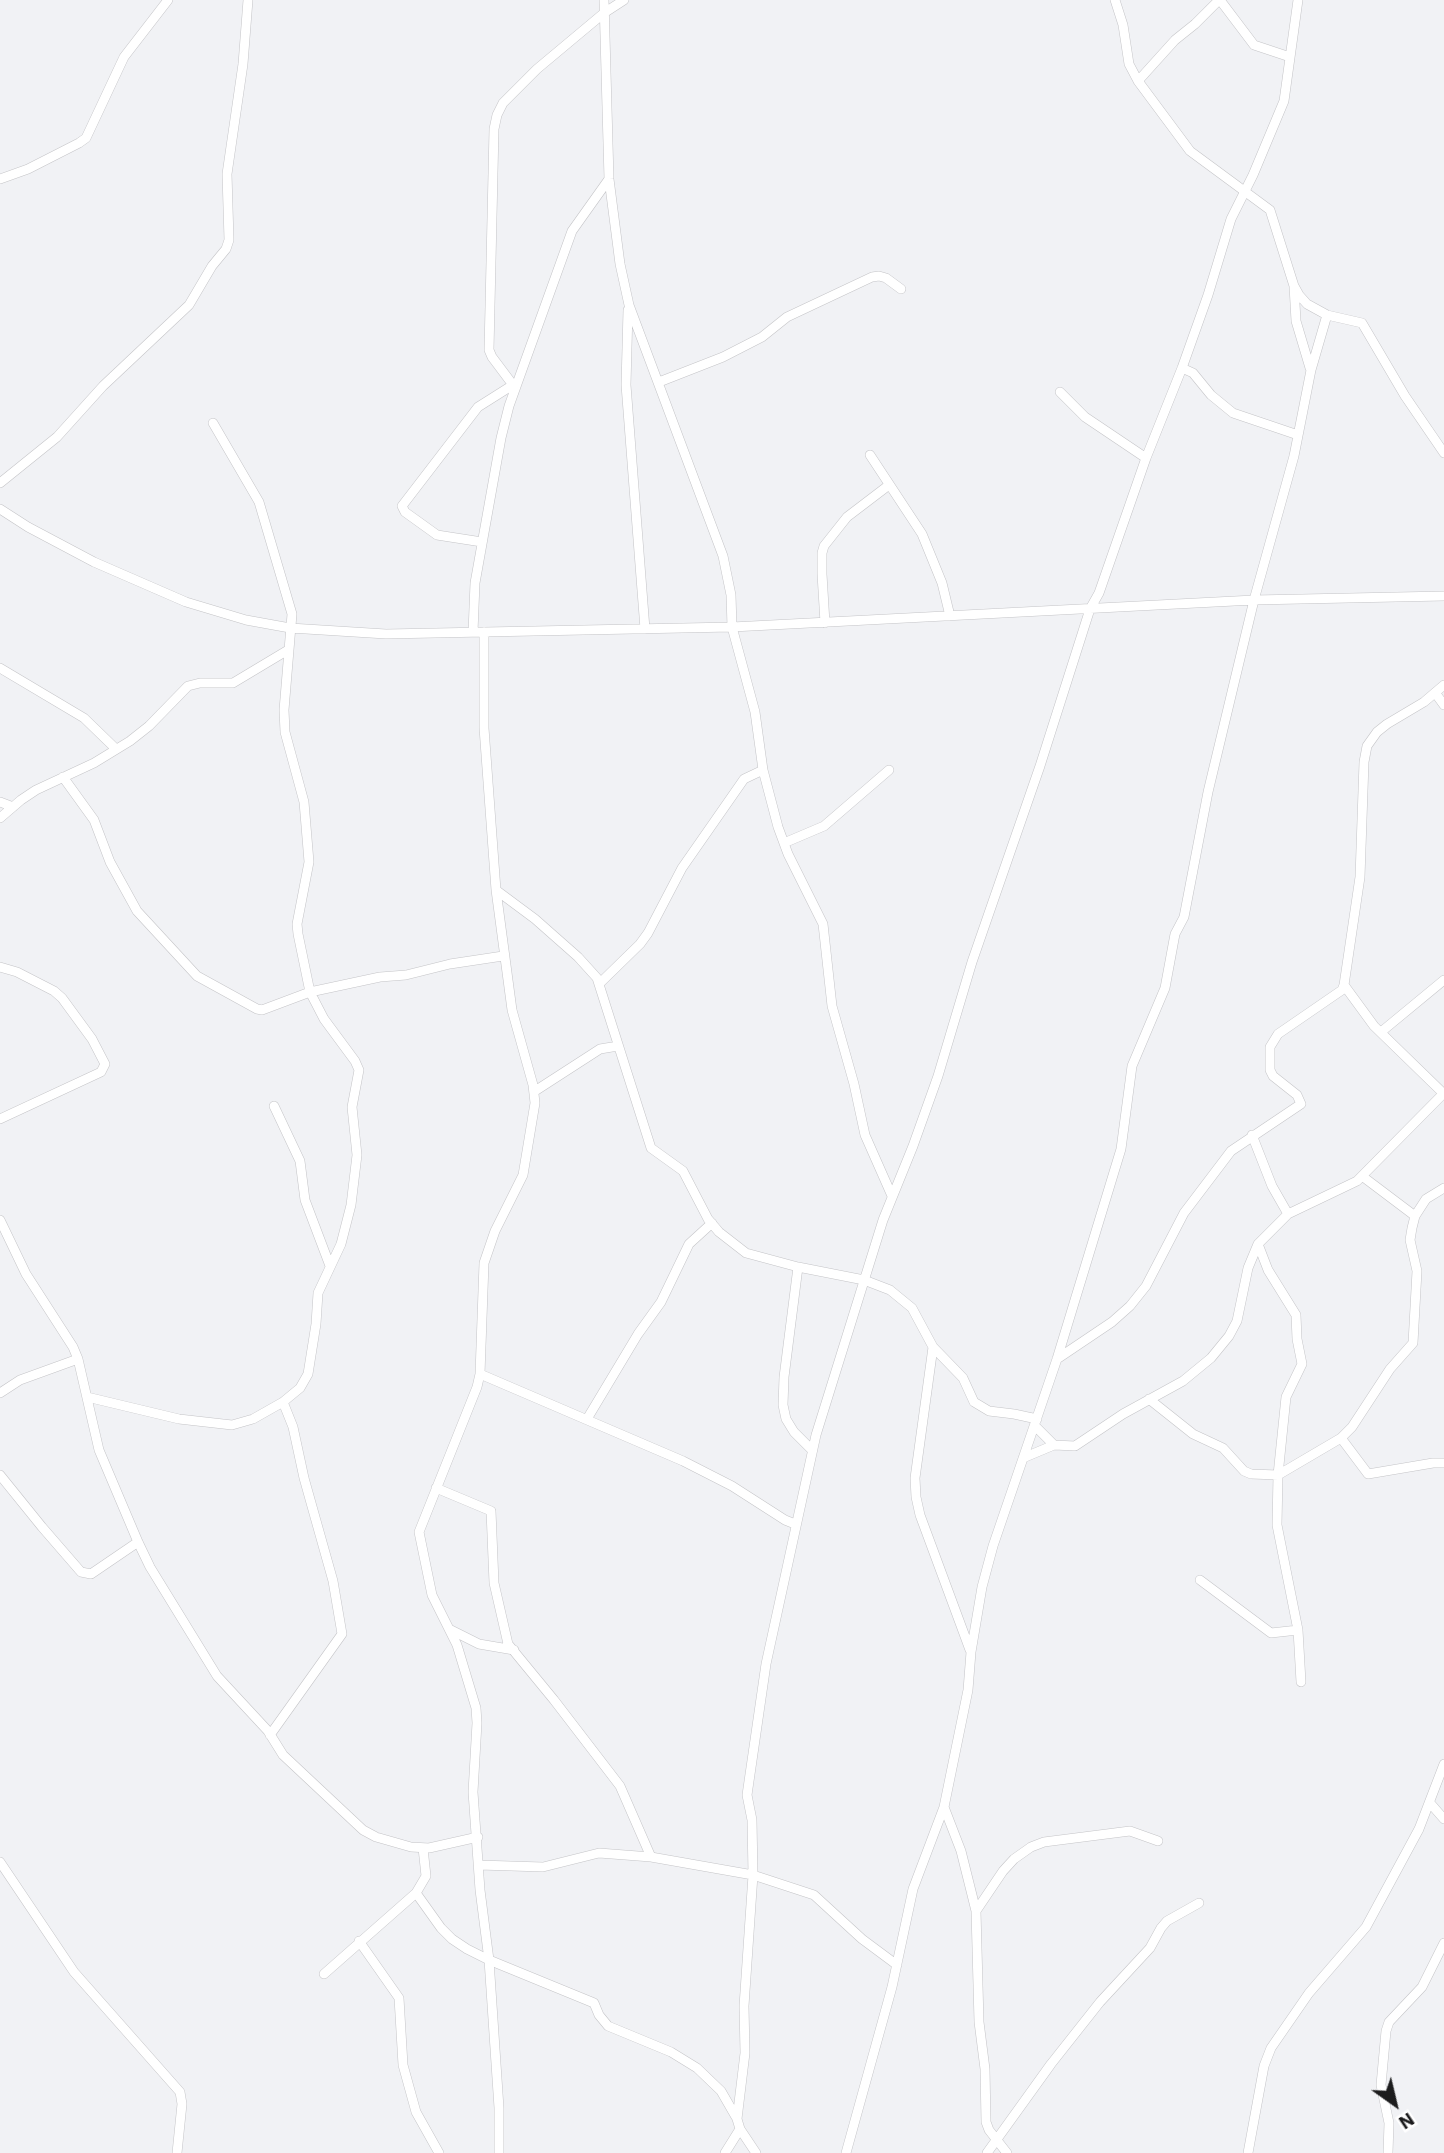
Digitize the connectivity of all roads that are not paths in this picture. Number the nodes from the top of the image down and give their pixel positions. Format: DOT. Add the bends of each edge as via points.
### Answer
graph roads {
  1 [pos="168,0"];
  2 [pos="248,0"];
  3 [pos="604,0"];
  4 [pos="624,0"];
  5 [pos="1115,0"];
  6 [pos="1219,0"];
  7 [pos="1298,0"];
  8 [pos="604,13"];
  9 [pos="1290,57"];
  10 [pos="1138,81"];
  11 [pos="0,179"];
  12 [pos="609,179"];
  13 [pos="1245,192"];
  14 [pos="1294,286"];
  15 [pos="901,289"];
  16 [pos="629,305"];
  17 [pos="1327,315"];
  18 [pos="1182,368"];
  19 [pos="1311,369"];
  20 [pos="659,382"];
  21 [pos="515,384"];
  22 [pos="1060,392"];
  23 [pos="213,423"];
  24 [pos="1298,435"];
  25 [pos="1444,453"];
  26 [pos="870,455"];
  27 [pos="1146,458"];
  28 [pos="0,483"];
  29 [pos="889,485"];
  30 [pos="0,509"];
  31 [pos="482,542"];
  32 [pos="1444,596"];
  33 [pos="1254,600"];
  34 [pos="1090,609"];
  35 [pos="950,616"];
  36 [pos="825,623"];
  37 [pos="732,627"];
  38 [pos="290,628"];
  39 [pos="645,629"];
  40 [pos="478,632"];
  41 [pos="288,650"];
  42 [pos="0,668"];
  43 [pos="1444,685"];
  44 [pos="1436,694"];
  45 [pos="1444,705"];
  46 [pos="116,749"];
  47 [pos="763,770"];
  48 [pos="889,770"];
  49 [pos="63,777"];
  50 [pos="0,802"];
  51 [pos="12,807"];
  52 [pos="0,818"];
  53 [pos="783,842"];
  54 [pos="496,890"];
  55 [pos="503,956"];
  56 [pos="0,967"];
  57 [pos="1444,979"];
  58 [pos="599,984"];
  59 [pos="1344,985"];
  60 [pos="310,992"];
  61 [pos="1381,1032"];
  62 [pos="618,1046"];
  63 [pos="535,1091"];
  64 [pos="1444,1094"];
  65 [pos="274,1106"];
  66 [pos="0,1119"];
  67 [pos="1252,1135"];
  68 [pos="1362,1176"];
  69 [pos="1444,1188"];
  70 [pos="892,1196"];
  71 [pos="1288,1214"];
  72 [pos="1415,1216"];
  73 [pos="0,1220"];
  74 [pos="712,1223"];
  75 [pos="1258,1244"];
  76 [pos="330,1266"];
  77 [pos="798,1267"];
  78 [pos="864,1280"];
  79 [pos="933,1347"];
  80 [pos="78,1359"];
  81 [pos="1057,1359"];
  82 [pos="480,1374"];
  83 [pos="0,1393"];
  84 [pos="86,1397"];
  85 [pos="1149,1399"];
  86 [pos="283,1402"];
  87 [pos="587,1419"];
  88 [pos="1036,1423"];
  89 [pos="1341,1438"];
  90 [pos="1054,1445"];
  91 [pos="812,1450"];
  92 [pos="1023,1458"];
  93 [pos="1444,1463"];
  94 [pos="0,1475"];
  95 [pos="1278,1475"];
  96 [pos="436,1488"];
  97 [pos="795,1524"];
  98 [pos="138,1542"];
  99 [pos="1200,1580"];
  100 [pos="449,1629"];
  101 [pos="1298,1630"];
  102 [pos="514,1650"];
  103 [pos="971,1652"];
  104 [pos="1301,1682"];
  105 [pos="270,1735"];
  106 [pos="1444,1764"];
  107 [pos="1430,1803"];
  108 [pos="944,1807"];
  109 [pos="1444,1819"];
  110 [pos="478,1837"];
  111 [pos="1158,1841"];
  112 [pos="423,1848"];
  113 [pos="651,1857"];
  114 [pos="0,1862"];
  115 [pos="479,1864"];
  116 [pos="753,1875"];
  117 [pos="416,1893"];
  118 [pos="1199,1903"];
  119 [pos="976,1911"];
  120 [pos="359,1941"];
  121 [pos="1444,1943"];
  122 [pos="489,1961"];
  123 [pos="897,1965"];
  124 [pos="324,1974"];
  125 [pos="737,2119"];
  126 [pos="740,2129"];
  127 [pos="996,2140"];
  128 [pos="177,2153"];
  129 [pos="439,2153"];
  130 [pos="499,2153"];
  131 [pos="725,2153"];
  132 [pos="756,2153"];
  133 [pos="846,2153"];
  134 [pos="987,2153"];
  135 [pos="1007,2153"];
  136 [pos="1248,2153"];
  137 [pos="1388,2153"];
  1 -- 11 [label="street" via="124,57 86,138"];
  2 -- 28 [label="street" via="228,174 226,249 189,305 103,386 57,437"];
  3 -- 8 [label="street"];
  4 -- 8 [label="street"];
  5 -- 10 [label="street" via="1129,64"];
  6 -- 9 [label="street" via="1254,45"];
  6 -- 10 [label="street" via="1174,40"];
  7 -- 9 [label="street"];
  8 -- 12 [label="street"];
  8 -- 21 [label="street" via="537,69 497,115 489,351"];
  9 -- 13 [label="street" via="1284,102"];
  10 -- 13 [label="street" via="1190,151"];
  12 -- 16 [label="street"];
  12 -- 21 [label="street" via="572,230"];
  13 -- 14 [label="street" via="1273,215"];
  13 -- 18 [label="street" via="1228,226"];
  14 -- 17 [label="street" via="1307,304"];
  14 -- 19 [label="street" via="1296,321"];
  15 -- 20 [label="street" via="886,278 872,278 787,317 762,337 723,357"];
  16 -- 20 [label="street"];
  16 -- 39 [label="street" via="626,385"];
  17 -- 19 [label="street"];
  17 -- 25 [label="street" via="1362,323"];
  18 -- 24 [label="street" via="1234,413"];
  18 -- 27 [label="street"];
  19 -- 24 [label="street"];
  20 -- 37 [label="street" via="723,556"];
  21 -- 31 [label="street"];
  21 -- 31 [label="street" via="478,407 402,506 437,535"];
  22 -- 27 [label="street" via="1085,417"];
  23 -- 38 [label="street" via="265,519 292,614"];
  24 -- 33 [label="street"];
  26 -- 29 [label="street"];
  27 -- 34 [label="street"];
  29 -- 35 [label="street" via="928,548"];
  29 -- 36 [label="street" via="847,517 824,546"];
  30 -- 38 [label="street" via="94,562 186,602"];
  31 -- 40 [label="street" via="475,583"];
  32 -- 33 [label="street"];
  33 -- 34 [label="street"];
  33 -- 81 [label="street" via="1208,792 1184,917 1175,934 1162,998 1132,1066 1121,1149"];
  34 -- 35 [label="street"];
  34 -- 70 [label="street" via="937,1076"];
  35 -- 36 [label="street"];
  36 -- 37 [label="street"];
  37 -- 39 [label="street"];
  37 -- 47 [label="street" via="755,712"];
  38 -- 40 [label="street" via="387,634"];
  38 -- 41 [label="street"];
  39 -- 40 [label="street"];
  40 -- 54 [label="street"];
  41 -- 46 [label="street" via="233,682 188,686 149,726"];
  41 -- 60 [label="street" via="285,732 305,810 309,862 297,924"];
  42 -- 46 [label="street" via="84,718"];
  43 -- 44 [label="street"];
  44 -- 45 [label="street"];
  44 -- 59 [label="street" via="1377,732 1367,746 1360,877"];
  46 -- 49 [label="street"];
  47 -- 53 [label="street"];
  47 -- 58 [label="street" via="744,779 682,868 648,933"];
  48 -- 53 [label="street" via="824,826"];
  49 -- 51 [label="street"];
  49 -- 60 [label="street" via="94,820 110,862 138,911 197,976 262,1010"];
  50 -- 51 [label="street"];
  51 -- 52 [label="street"];
  53 -- 70 [label="street" via="824,924 832,1006 864,1135"];
  54 -- 55 [label="street"];
  54 -- 58 [label="street" via="578,957"];
  55 -- 60 [label="street"];
  55 -- 63 [label="street" via="512,1010"];
  56 -- 66 [label="street" via="62,998 104,1064 101,1072"];
  57 -- 61 [label="street"];
  58 -- 62 [label="street"];
  59 -- 61 [label="street"];
  59 -- 67 [label="street" via="1272,1041 1270,1070 1301,1104"];
  60 -- 76 [label="street" via="355,1061 359,1076 352,1107 357,1155 351,1205"];
  61 -- 64 [label="street"];
  62 -- 63 [label="street" via="600,1049"];
  62 -- 74 [label="street" via="651,1148 683,1171"];
  63 -- 82 [label="street" via="526,1166 484,1263"];
  64 -- 68 [label="street"];
  65 -- 76 [label="street" via="300,1161 305,1200"];
  67 -- 71 [label="street"];
  67 -- 81 [label="street" via="1231,1151 1184,1213 1146,1286 1130,1306"];
  68 -- 71 [label="street"];
  68 -- 72 [label="street"];
  69 -- 72 [label="street" via="1426,1199"];
  70 -- 78 [label="street"];
  71 -- 75 [label="street"];
  72 -- 89 [label="street" via="1410,1240 1417,1271 1413,1343"];
  73 -- 80 [label="street" via="26,1274"];
  74 -- 77 [label="street" via="746,1253"];
  74 -- 87 [label="street" via="689,1244 661,1302"];
  75 -- 85 [label="street" via="1229,1336 1183,1381"];
  75 -- 95 [label="street" via="1296,1315 1302,1364 1286,1397"];
  76 -- 86 [label="street" via="318,1293 308,1374"];
  77 -- 78 [label="street"];
  77 -- 91 [label="street" via="783,1405 794,1432"];
  78 -- 79 [label="street" via="890,1290 912,1308"];
  78 -- 91 [label="street"];
  79 -- 88 [label="street" via="958,1372 980,1407"];
  79 -- 103 [label="street" via="916,1497"];
  80 -- 83 [label="street" via="20,1380"];
  80 -- 84 [label="street"];
  81 -- 88 [label="street"];
  82 -- 87 [label="street"];
  82 -- 96 [label="street"];
  84 -- 86 [label="street" via="179,1419 232,1425"];
  84 -- 98 [label="street" via="104,1467"];
  85 -- 90 [label="street" via="1075,1446"];
  85 -- 95 [label="street" via="1193,1434 1223,1448 1244,1471"];
  86 -- 105 [label="street" via="333,1581 342,1634"];
  87 -- 97 [label="street" via="683,1461"];
  88 -- 90 [label="street"];
  88 -- 92 [label="street"];
  89 -- 93 [label="street" via="1368,1474"];
  89 -- 95 [label="street"];
  90 -- 92 [label="street"];
  91 -- 97 [label="street"];
  92 -- 103 [label="street" via="982,1587"];
  94 -- 98 [label="street" via="81,1572 91,1574"];
  95 -- 101 [label="street" via="1278,1525"];
  96 -- 100 [label="street" via="419,1532 432,1595"];
  96 -- 102 [label="street" via="491,1511 496,1596 505,1637"];
  97 -- 116 [label="street" via="766,1664 747,1795"];
  98 -- 105 [label="street" via="209,1664"];
  99 -- 101 [label="street" via="1271,1633"];
  100 -- 102 [label="street" via="479,1644"];
  100 -- 110 [label="street" via="476,1708 473,1792"];
  101 -- 104 [label="street"];
  102 -- 113 [label="street" via="620,1786"];
  103 -- 108 [label="street" via="968,1690"];
  105 -- 112 [label="street" via="283,1755 363,1830"];
  106 -- 107 [label="street"];
  107 -- 109 [label="street"];
  107 -- 136 [label="street" via="1366,1927 1308,1993 1271,2048"];
  108 -- 119 [label="street"];
  108 -- 123 [label="street" via="913,1889"];
  110 -- 112 [label="street"];
  110 -- 115 [label="street"];
  111 -- 119 [label="street" via="1130,1831 1031,1847 1003,1871"];
  112 -- 117 [label="street" via="426,1876"];
  113 -- 115 [label="street" via="599,1853 543,1867"];
  113 -- 116 [label="street"];
  114 -- 128 [label="street" via="74,1972 180,2092"];
  115 -- 122 [label="street"];
  116 -- 123 [label="street" via="814,1895"];
  116 -- 125 [label="street" via="745,2053"];
  117 -- 120 [label="street"];
  117 -- 122 [label="street" via="452,1939"];
  118 -- 127 [label="street" via="1161,1928 1150,1948 1092,2013"];
  119 -- 127 [label="street" via="986,2122"];
  120 -- 124 [label="street"];
  120 -- 129 [label="street" via="399,1998 403,2065 416,2112"];
  121 -- 137 [label="street" via="1422,1987 1386,2031 1381,2085 1389,2123"];
  122 -- 125 [label="street" via="594,2003 608,2026 671,2052 714,2083"];
  122 -- 130 [label="street"];
  123 -- 133 [label="street"];
  125 -- 126 [label="street"];
  126 -- 131 [label="street"];
  126 -- 132 [label="street"];
  127 -- 134 [label="street"];
  127 -- 135 [label="street"];
}
